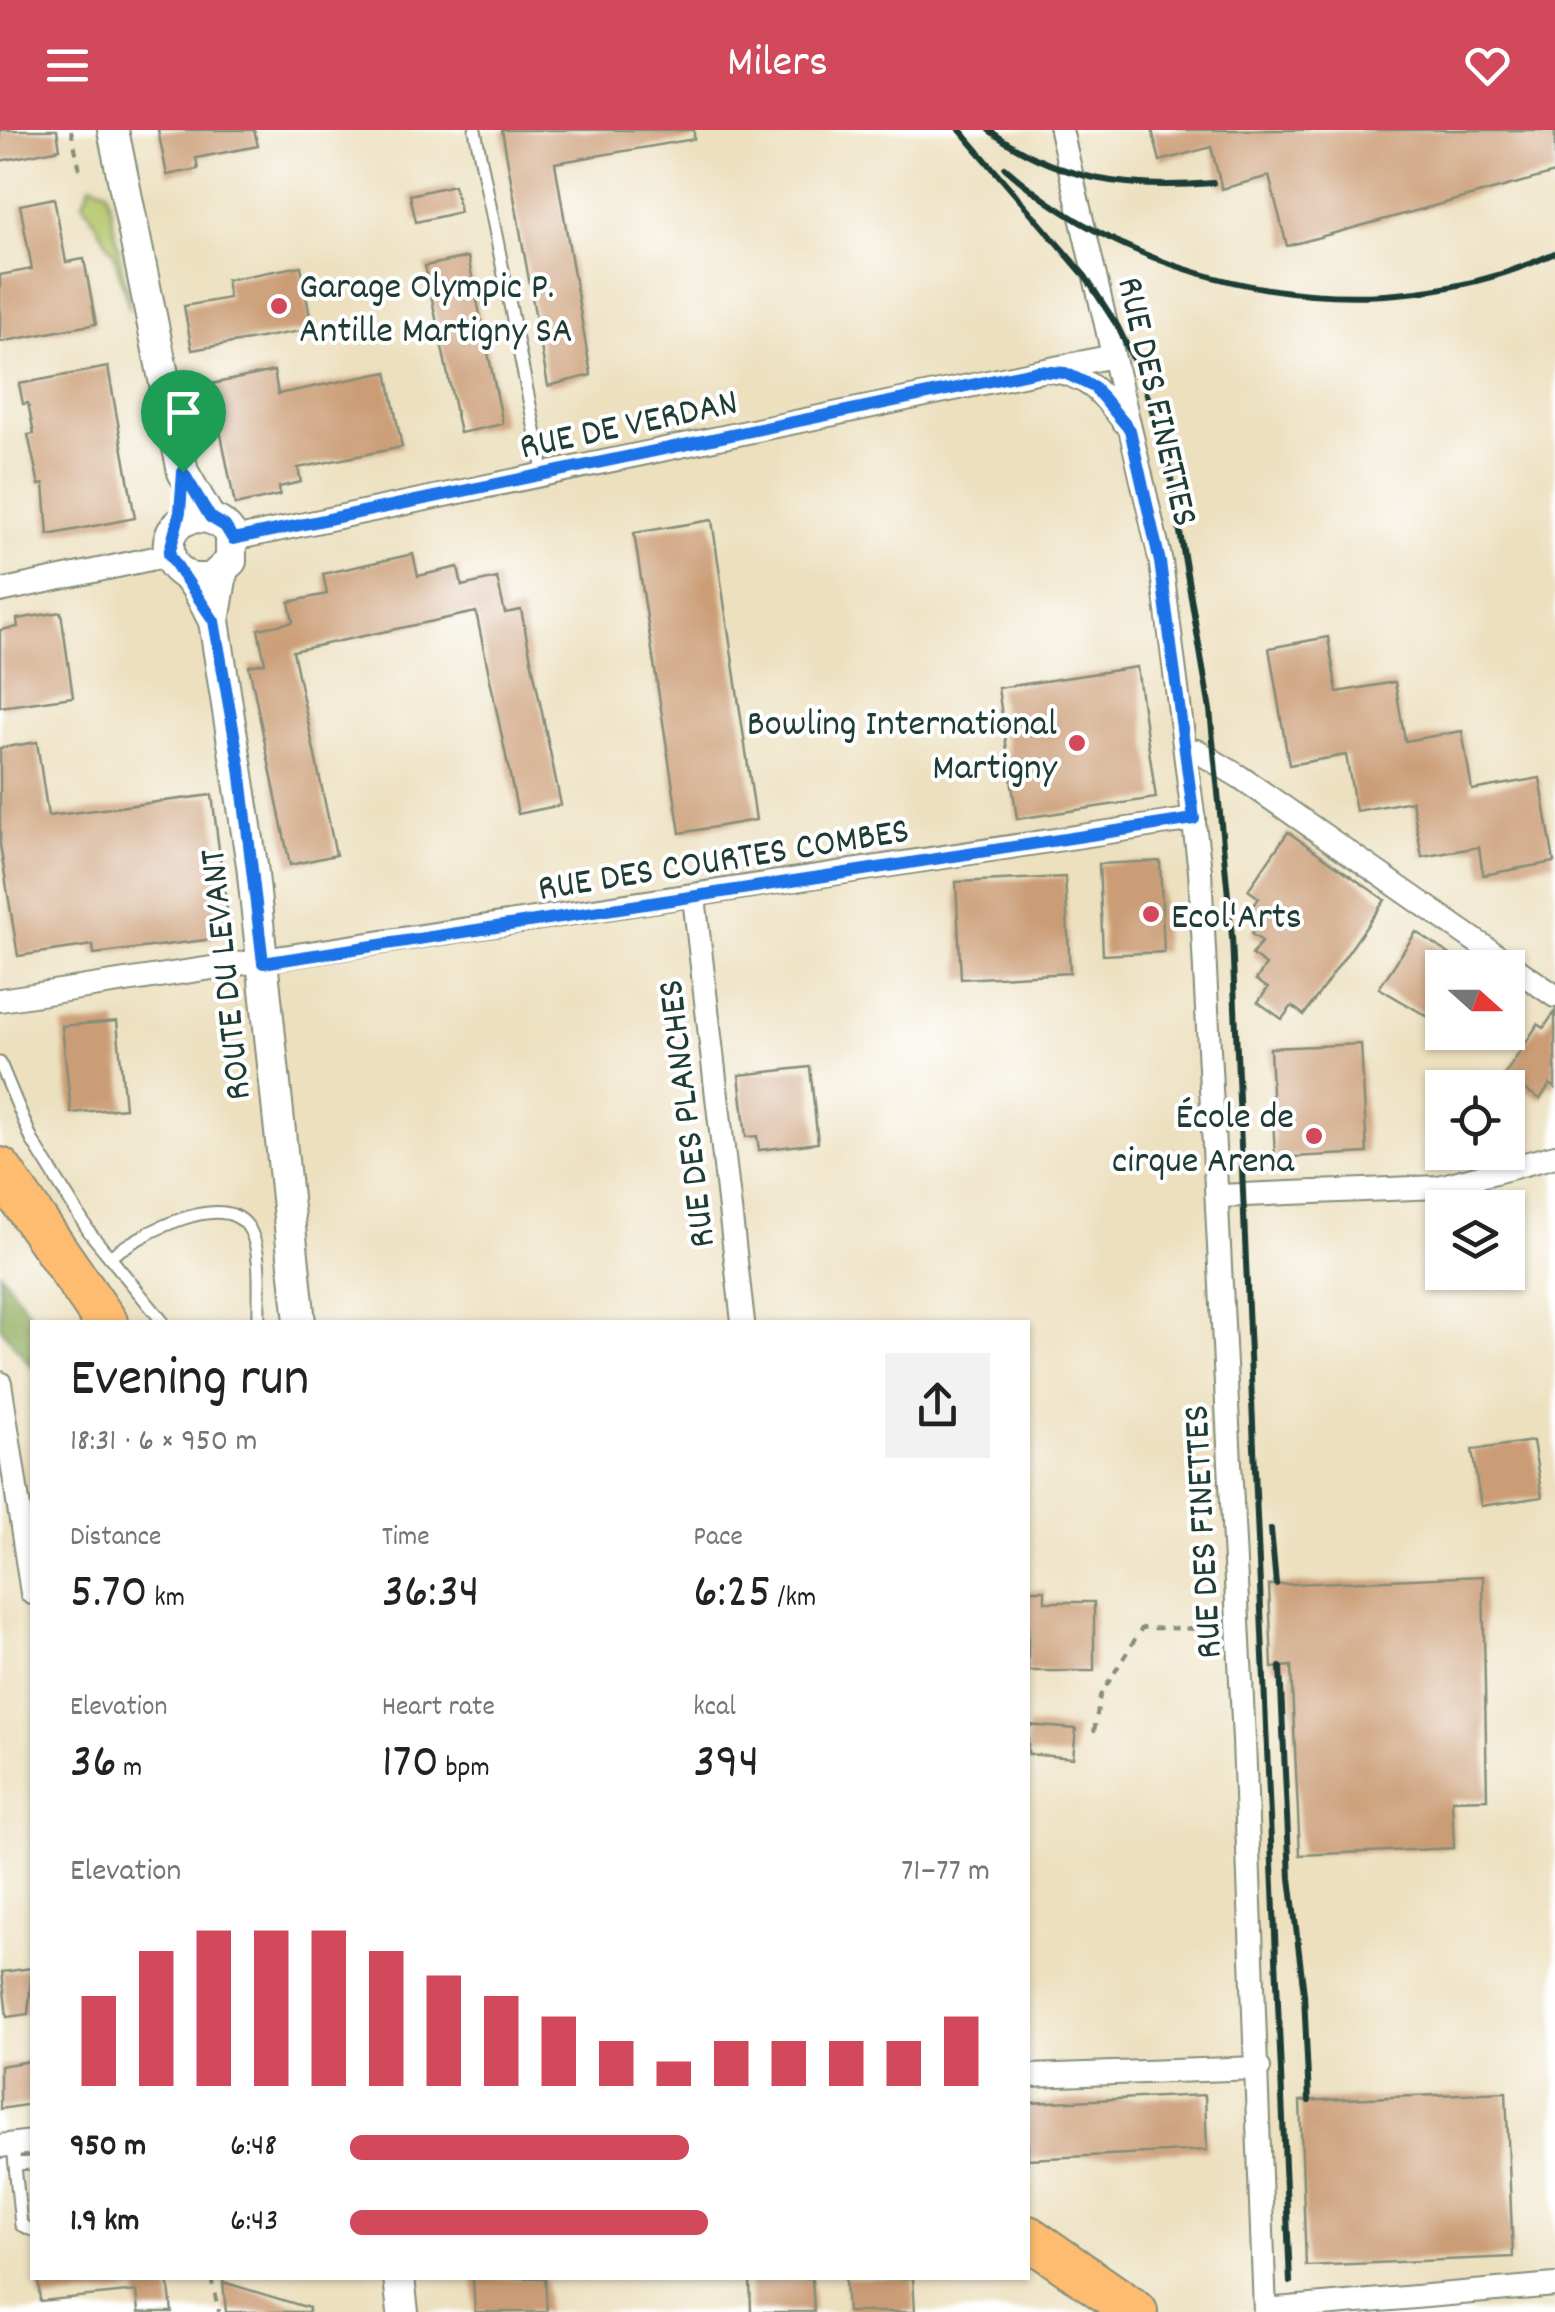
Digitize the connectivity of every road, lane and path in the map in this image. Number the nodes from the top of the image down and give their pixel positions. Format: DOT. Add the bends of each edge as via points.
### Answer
graph roads {
  1 [pos="70,130"];
  2 [pos="112,130"];
  3 [pos="476,130"];
  4 [pos="1060,130"];
  5 [pos="81,175"];
  6 [pos="1113,356"];
  7 [pos="1038,371"];
  8 [pos="1130,430"];
  9 [pos="183,472"];
  10 [pos="544,476"];
  11 [pos="210,517"];
  12 [pos="233,539"];
  13 [pos="173,540"];
  14 [pos="222,573"];
  15 [pos="190,579"];
  16 [pos="0,590"];
  17 [pos="214,621"];
  18 [pos="1186,750"];
  19 [pos="1194,819"];
  20 [pos="694,897"];
  21 [pos="263,963"];
  22 [pos="1555,996"];
  23 [pos="0,1000"];
  24 [pos="0,1063"];
  25 [pos="1555,1156"];
  26 [pos="0,1169"];
  27 [pos="1218,1196"];
  28 [pos="0,1218"];
  29 [pos="112,1256"];
  30 [pos="72,1320"];
  31 [pos="105,1320"];
  32 [pos="161,1320"];
  33 [pos="259,1320"];
  34 [pos="300,1320"];
  35 [pos="744,1320"];
  36 [pos="0,1383"];
  37 [pos="30,1554"];
  38 [pos="1239,1629"];
  39 [pos="1094,1732"];
  40 [pos="1259,2068"];
  41 [pos="1030,2076"];
  42 [pos="15,2149"];
  43 [pos="30,2229"];
  44 [pos="1030,2238"];
  45 [pos="1030,2271"];
  46 [pos="211,2280"];
  47 [pos="399,2280"];
  48 [pos="1555,2286"];
  49 [pos="1265,2311"];
  50 [pos="219,2312"];
  51 [pos="403,2312"];
  52 [pos="1088,2312"];
  53 [pos="1136,2312"];
  1 -- 5 [label="path"];
  2 -- 9 [label="street"];
  3 -- 10 [label="lane"];
  4 -- 6 [label="street, RUE DES FINETTES"];
  6 -- 7 [label="street, RUE DE VERDAN"];
  6 -- 8 [label="street, RUE DES FINETTES"];
  7 -- 8 [label="street, RUE DE VERDAN" via="1065,373 1094,387"];
  7 -- 10 [label="street, RUE DE VERDAN"];
  8 -- 18 [label="street, RUE DES FINETTES" via="1160,562"];
  9 -- 11 [label="street"];
  9 -- 13 [label="street"];
  10 -- 12 [label="street, RUE DE VERDAN"];
  11 -- 12 [label="street"];
  11 -- 13 [label="street" via="191,517"];
  12 -- 14 [label="street" via="233,556"];
  13 -- 15 [label="street" via="176,570"];
  13 -- 16 [label="street"];
  14 -- 15 [label="street"];
  14 -- 17 [label="street, ROUTE DU LEVANT"];
  15 -- 17 [label="street, ROUTE DU LEVANT"];
  17 -- 21 [label="street, ROUTE DU LEVANT"];
  18 -- 19 [label="street, RUE DES FINETTES"];
  18 -- 22 [label="street" via="1240,776"];
  19 -- 20 [label="street, RUE DES COURTES COMBES"];
  19 -- 27 [label="street, RUE DES FINETTES"];
  20 -- 21 [label="street, RUE DES COURTES COMBES"];
  20 -- 35 [label="street, RUE DES PLANCHES"];
  21 -- 23 [label="street, RUE DES COURTES COMBES"];
  21 -- 34 [label="street, ROUTE DU LEVANT"];
  24 -- 29 [label="lane" via="32,1140"];
  25 -- 27 [label="street" via="1439,1188"];
  26 -- 31 [label="highway"];
  27 -- 38 [label="street, RUE DES FINETTES"];
  28 -- 30 [label="highway"];
  29 -- 32 [label="lane"];
  29 -- 33 [label="lane" via="142,1234 201,1214 236,1216 250,1229 255,1248"];
  36 -- 37 [label="street"];
  38 -- 39 [label="path" via="1142,1628 1100,1696"];
  38 -- 40 [label="street, RUE DES FINETTES"];
  40 -- 41 [label="street"];
  40 -- 49 [label="street, RUE DES FINETTES"];
  42 -- 43 [label="lane" via="21,2225"];
  44 -- 53 [label="highway"];
  45 -- 52 [label="highway"];
  46 -- 50 [label="path"];
  47 -- 51 [label="street"];
  48 -- 49 [label="street"];
}
